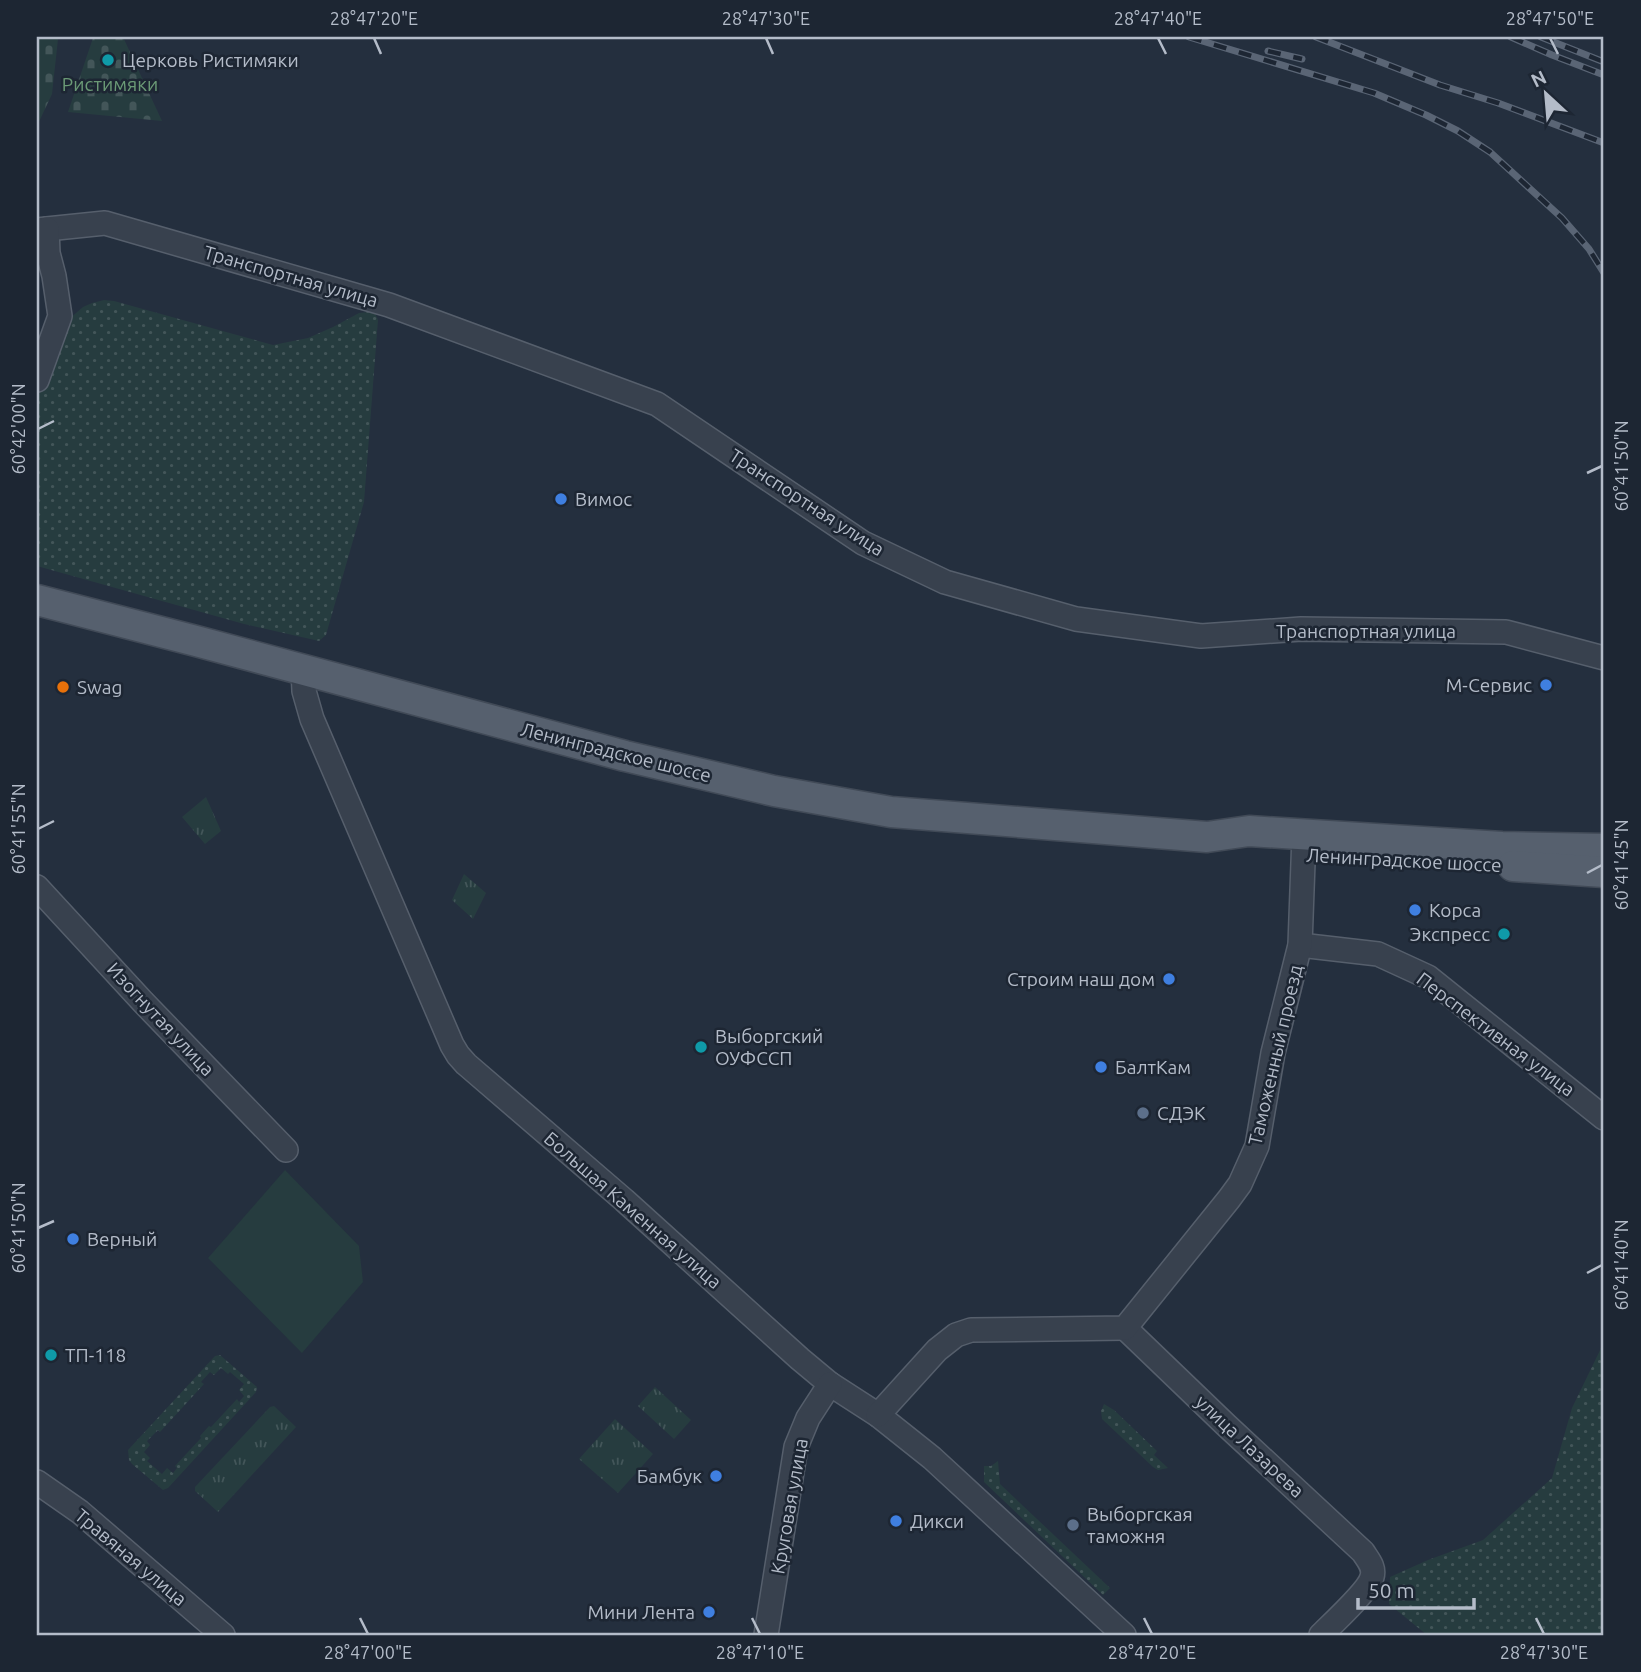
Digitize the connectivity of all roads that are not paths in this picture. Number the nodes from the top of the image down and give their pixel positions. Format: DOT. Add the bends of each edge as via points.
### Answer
graph roads {
  1 [pos="42,229"];
  2 [pos="37,380"];
  3 [pos="37,600"];
  4 [pos="1604,658"];
  5 [pos="303,670"];
  6 [pos="1303,844"];
  7 [pos="1604,849"];
  8 [pos="1604,872"];
  9 [pos="37,887"];
  10 [pos="1300,945"];
  11 [pos="1604,1118"];
  12 [pos="286,1150"];
  13 [pos="1125,1328"];
  14 [pos="830,1384"];
  15 [pos="878,1415"];
  16 [pos="37,1482"];
  17 [pos="223,1635"];
  18 [pos="766,1635"];
  19 [pos="1124,1635"];
  20 [pos="1321,1635"];
  1 -- 2 [label="street" via="60,316"];
  1 -- 4 [label="street, Транспортная улица" via="105,223 194,248 389,305 657,404 863,543 945,582 1076,619 1201,636 1301,629 1506,632"];
  3 -- 5 [label="main road, Ленинградское шоссе"];
  5 -- 6 [label="main road, Ленинградское шоссе" via="774,792 891,812 1207,837 1246,850"];
  5 -- 14 [label="street, Большая Каменная улица" via="312,719 458,1055"];
  6 -- 7 [label="main road, Ленинградское шоссе"];
  6 -- 8 [label="main road, Ленинградское шоссе"];
  6 -- 10 [label="street, Таможенный проезд"];
  9 -- 12 [label="street, Изогнутая улица"];
  10 -- 11 [label="street, Перспективная улица" via="1378,954 1429,977"];
  10 -- 13 [label="street, Таможенный проезд" via="1273,1053 1257,1146 1240,1184"];
  13 -- 15 [label="street" via="971,1330 956,1335"];
  13 -- 20 [label="street, улица Лазарева" via="1363,1552 1372,1566 1365,1589"];
  14 -- 15 [label="street, Большая Каменная улица"];
  14 -- 18 [label="street, Круговая улица" via="796,1447"];
  15 -- 19 [label="street, Большая Каменная улица" via="932,1458"];
  16 -- 17 [label="street, Травяная улица" via="80,1512"];
}
